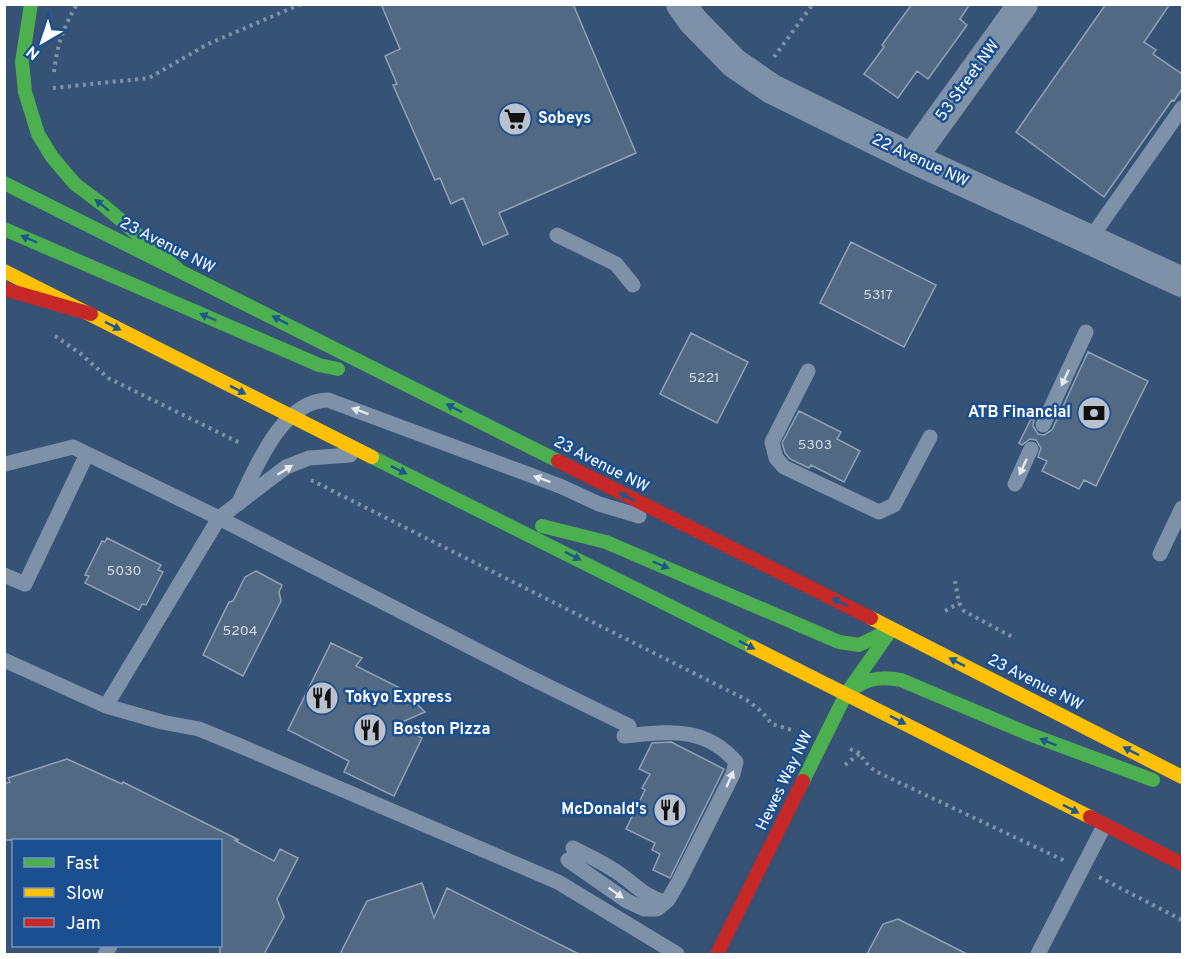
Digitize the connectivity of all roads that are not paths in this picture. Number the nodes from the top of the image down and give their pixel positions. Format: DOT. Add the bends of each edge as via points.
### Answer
graph roads {
  1 [pos="31,4"];
  2 [pos="681,4"];
  3 [pos="1023,4"];
  4 [pos="1182,108"];
  5 [pos="912,158"];
  6 [pos="4,183"];
  7 [pos="4,229"];
  8 [pos="557,235"];
  9 [pos="1090,240"];
  10 [pos="179,270"];
  11 [pos="4,271"];
  12 [pos="1182,282"];
  13 [pos="633,285"];
  14 [pos="4,289"];
  15 [pos="91,314"];
  16 [pos="1086,332"];
  17 [pos="808,371"];
  18 [pos="402,382"];
  19 [pos="290,416"];
  20 [pos="1043,425"];
  21 [pos="930,437"];
  22 [pos="1031,450"];
  23 [pos="364,453"];
  24 [pos="87,454"];
  25 [pos="5,464"];
  26 [pos="1015,484"];
  27 [pos="238,504"];
  28 [pos="1182,508"];
  29 [pos="485,512"];
  30 [pos="219,518"];
  31 [pos="697,532"];
  32 [pos="1160,554"];
  33 [pos="4,575"];
  34 [pos="892,629"];
  35 [pos="4,660"];
  36 [pos="846,694"];
  37 [pos="106,706"];
  38 [pos="1182,777"];
  39 [pos="1182,789"];
  40 [pos="1104,826"];
  41 [pos="570,854"];
  42 [pos="1182,864"];
  43 [pos="677,954"];
  44 [pos="717,954"];
  45 [pos="1038,954"];
  10 -- 1 [label="main road, one-way" via="75,184 38,134 25,92 22,62"];
  2 -- 5 [label="street, 22 Avenue NW" via="734,63 757,79"];
  3 -- 5 [label="street, 53 Street NW"];
  4 -- 9 [label="lane"];
  5 -- 9 [label="street, 22 Avenue NW"];
  6 -- 10 [label="main road, 23 Avenue NW"];
  18 -- 7 [label="main road, one-way" via="319,365"];
  8 -- 13 [label="lane" via="616,264"];
  9 -- 12 [label="street, 22 Avenue NW"];
  18 -- 10 [label="main road, 23 Avenue NW, one-way"];
  11 -- 15 [label="main road"];
  14 -- 15 [label="main road"];
  15 -- 19 [label="main road, one-way"];
  16 -- 20 [label="lane, one-way"];
  17 -- 21 [label="lane" via="772,442 776,458 784,467 879,512 894,505"];
  31 -- 18 [label="main road, 23 Avenue NW, one-way"];
  19 -- 23 [label="main road"];
  19 -- 27 [label="lane" via="267,447"];
  31 -- 19 [label="lane, one-way" via="599,504 328,399 312,402"];
  22 -- 26 [label="lane, one-way"];
  27 -- 23 [label="lane, one-way" via="286,467 309,458"];
  23 -- 29 [label="main road, one-way"];
  24 -- 25 [label="lane" via="73,447"];
  24 -- 30 [label="lane"];
  24 -- 33 [label="lane" via="25,584"];
  27 -- 30 [label="lane"];
  28 -- 32 [label="lane"];
  29 -- 34 [label="main road, one-way" via="606,542 838,642 859,645"];
  29 -- 36 [label="main road, one-way"];
  30 -- 37 [label="lane"];
  41 -- 30 [label="lane, one-way" via="627,901 644,909 657,909 679,881 736,762 702,736 626,731"];
  34 -- 31 [label="main road, 23 Avenue NW, one-way"];
  34 -- 36 [label="main road, Hewes Way NW"];
  38 -- 34 [label="main road, 23 Avenue NW, one-way"];
  35 -- 37 [label="lane"];
  39 -- 36 [label="main road, one-way" via="1104,764 903,681 869,679"];
  36 -- 40 [label="main road, one-way"];
  36 -- 44 [label="main road, Hewes Way NW"];
  37 -- 43 [label="lane" via="199,729 558,882"];
  40 -- 42 [label="main road"];
  40 -- 45 [label="lane"];
}
